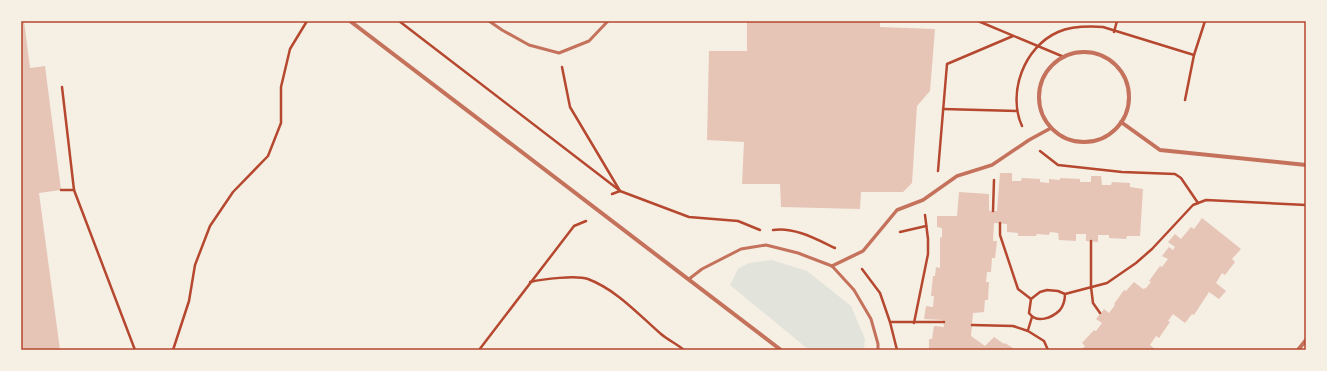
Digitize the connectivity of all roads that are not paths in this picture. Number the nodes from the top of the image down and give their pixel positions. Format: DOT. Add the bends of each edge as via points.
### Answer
graph roads {
  1 [pos="350,21"];
  2 [pos="489,21"];
  3 [pos="608,21"];
  4 [pos="1121,122"];
  5 [pos="1051,128"];
  6 [pos="1306,165"];
  7 [pos="832,266"];
  8 [pos="689,279"];
  9 [pos="1306,340"];
  10 [pos="781,350"];
  11 [pos="878,350"];
  12 [pos="1298,350"];
  1 -- 8 [label="street"];
  2 -- 3 [label="lane" via="529,45 559,53 589,41"];
  4 -- 5 [label="street" via="1113,132 1101,139 1088,142 1074,141 1061,136"];
  4 -- 5 [label="street" via="1127,109 1129,94 1125,80 1117,67 1106,58 1092,53 1077,53 1064,57 1044,76 1040,89 1040,103"];
  4 -- 6 [label="street" via="1160,150"];
  5 -- 7 [label="street" via="992,166 957,176 923,200 897,210 863,251"];
  7 -- 8 [label="lane" via="798,253 766,246 741,249 702,269"];
  7 -- 11 [label="lane" via="854,290 871,319"];
  8 -- 10 [label="street"];
  9 -- 12 [label="street"];
}
